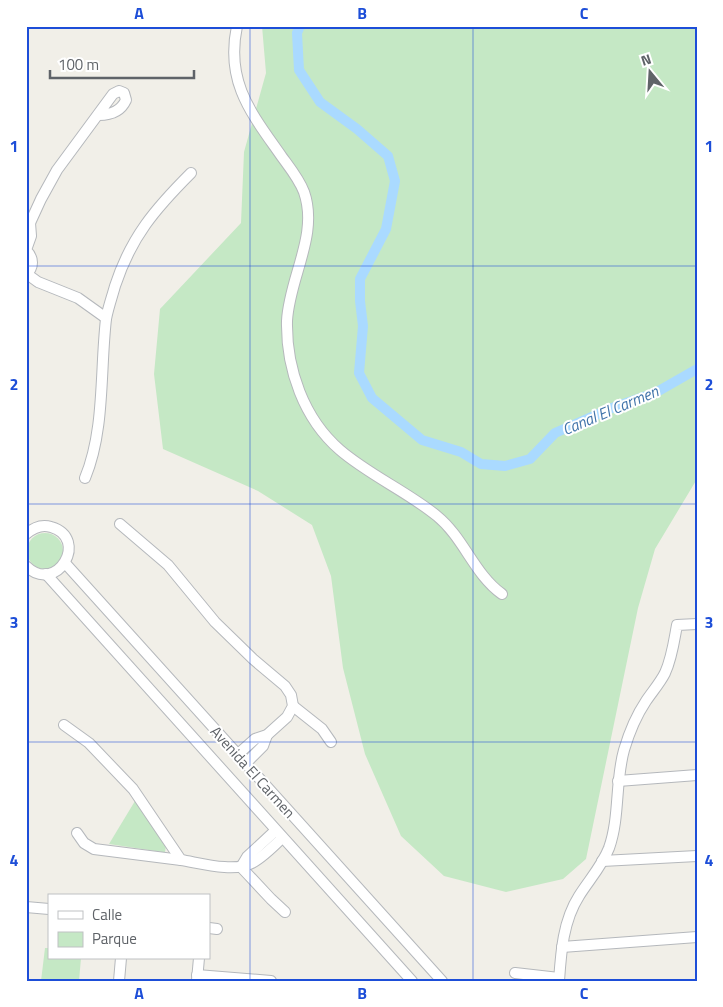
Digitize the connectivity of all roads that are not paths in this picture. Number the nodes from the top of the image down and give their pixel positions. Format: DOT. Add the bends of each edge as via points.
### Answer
graph roads {
  1 [pos="237,26"];
  2 [pos="99,115"];
  3 [pos="190,173"];
  4 [pos="28,225"];
  5 [pos="26,250"];
  6 [pos="27,274"];
  7 [pos="106,318"];
  8 [pos="85,478"];
  9 [pos="120,524"];
  10 [pos="26,534"];
  11 [pos="65,563"];
  12 [pos="26,566"];
  13 [pos="46,574"];
  14 [pos="502,594"];
  15 [pos="697,624"];
  16 [pos="293,706"];
  17 [pos="64,725"];
  18 [pos="267,735"];
  19 [pos="330,742"];
  20 [pos="237,755"];
  21 [pos="245,764"];
  22 [pos="697,775"];
  23 [pos="618,781"];
  24 [pos="77,834"];
  25 [pos="279,834"];
  26 [pos="697,856"];
  27 [pos="181,860"];
  28 [pos="602,861"];
  29 [pos="241,867"];
  30 [pos="26,907"];
  31 [pos="48,909"];
  32 [pos="285,912"];
  33 [pos="697,937"];
  34 [pos="562,947"];
  35 [pos="121,960"];
  36 [pos="199,960"];
  37 [pos="515,973"];
  38 [pos="197,978"];
  39 [pos="559,979"];
  40 [pos="119,981"];
  41 [pos="271,981"];
  42 [pos="412,981"];
  43 [pos="442,981"];
  1 -- 14 [label="street" via="235,64 243,97 253,117 300,182 308,209 308,232 287,319 288,351 300,394 314,419 341,451 438,516 492,587"];
  2 -- 4 [label="street" via="57,170"];
  3 -- 7 [label="street" via="170,193 133,242"];
  4 -- 5 [label="street" via="31,236"];
  5 -- 6 [label="street" via="32,262"];
  6 -- 7 [label="street" via="38,282 78,298"];
  7 -- 8 [label="street" via="100,407"];
  9 -- 16 [label="street" via="168,564 226,634 285,686"];
  10 -- 11 [label="street" via="42,526 60,531 69,546"];
  11 -- 13 [label="street" via="57,571"];
  11 -- 20 [label="street, Avenida El Carmen"];
  12 -- 13 [label="street" via="34,572"];
  13 -- 25 [label="street, Avenida El Carmen"];
  15 -- 23 [label="street" via="677,625 669,662 628,736"];
  16 -- 18 [label="street"];
  16 -- 19 [label="street" via="322,729"];
  17 -- 27 [label="street" via="89,743 133,789"];
  18 -- 20 [label="street" via="255,739"];
  18 -- 21 [label="street" via="263,746"];
  20 -- 21 [label="street, Avenida El Carmen"];
  21 -- 43 [label="street, Avenida El Carmen"];
  22 -- 23 [label="street"];
  23 -- 28 [label="street" via="615,819 609,847"];
  24 -- 27 [label="street" via="94,849"];
  25 -- 29 [label="street" via="254,862"];
  25 -- 42 [label="street, Avenida El Carmen"];
  26 -- 28 [label="street"];
  27 -- 29 [label="street"];
  28 -- 34 [label="street" via="574,905"];
  29 -- 32 [label="street"];
  30 -- 31 [label="street"];
  33 -- 34 [label="street"];
  34 -- 39 [label="street"];
  35 -- 40 [label="street"];
  36 -- 38 [label="street"];
  37 -- 39 [label="street"];
  38 -- 41 [label="street"];
}
